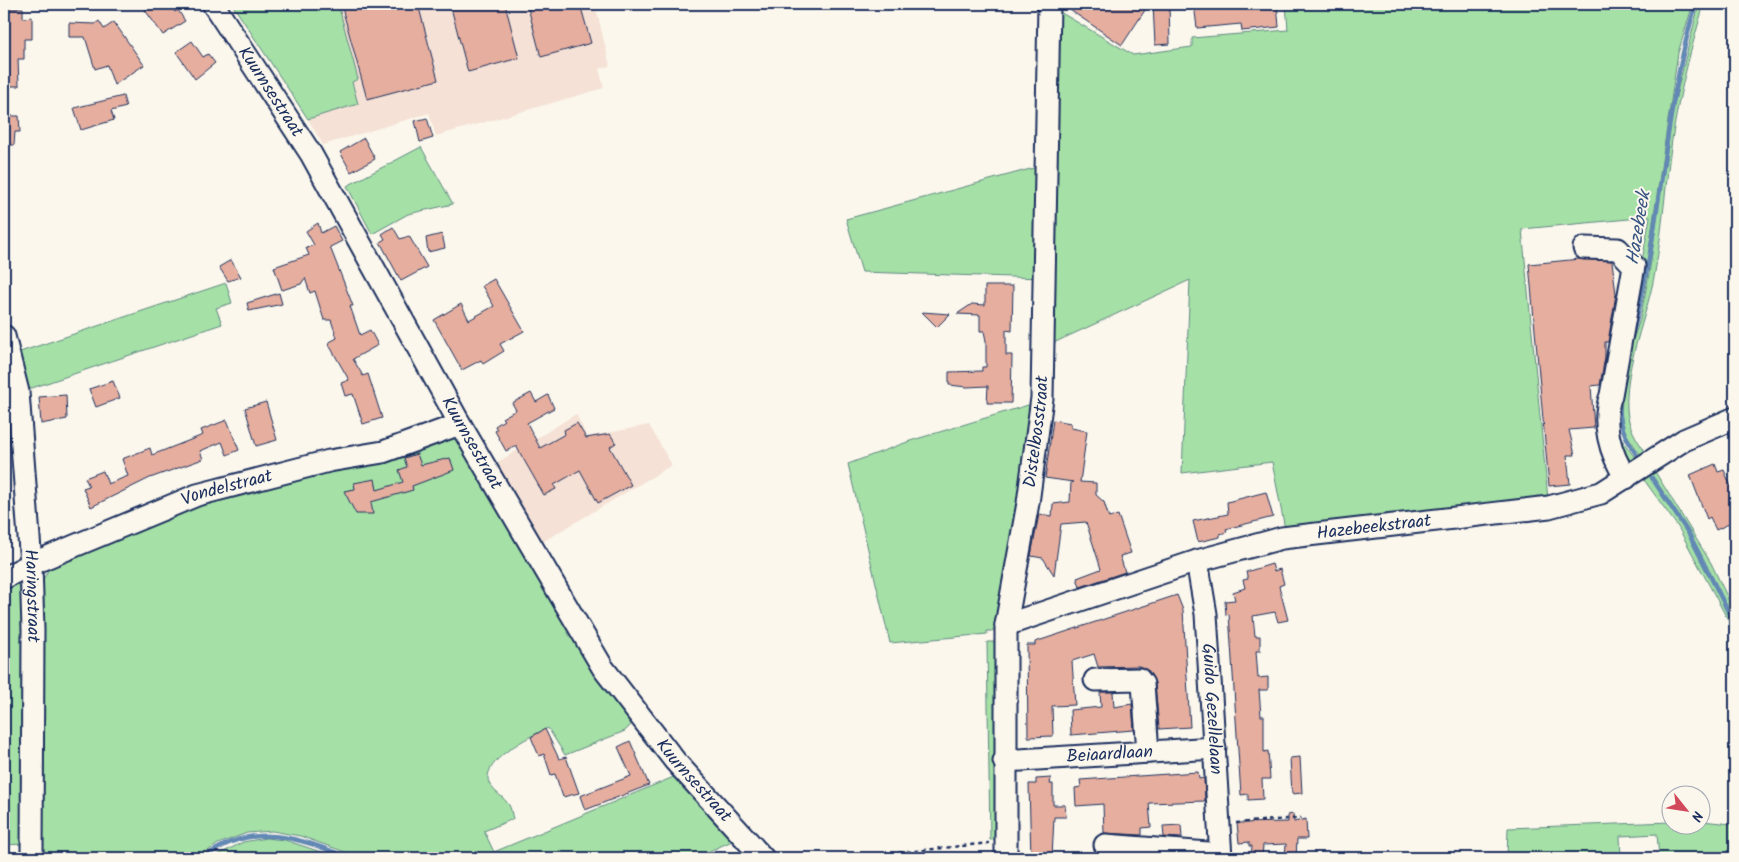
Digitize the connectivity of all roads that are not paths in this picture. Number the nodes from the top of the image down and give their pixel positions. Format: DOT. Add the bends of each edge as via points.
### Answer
graph roads {
  1 [pos="213,4"];
  2 [pos="1049,4"];
  3 [pos="1584,248"];
  4 [pos="4,336"];
  5 [pos="1735,418"];
  6 [pos="460,424"];
  7 [pos="1626,478"];
  8 [pos="1197,561"];
  9 [pos="31,564"];
  10 [pos="4,578"];
  11 [pos="1006,626"];
  12 [pos="1095,680"];
  13 [pos="1215,748"];
  14 [pos="1148,752"];
  15 [pos="1004,761"];
  16 [pos="1105,846"];
  17 [pos="1006,850"];
  18 [pos="1221,856"];
  19 [pos="32,858"];
  20 [pos="763,858"];
  1 -- 6 [label="street, Kuurnsestraat" via="311,154"];
  2 -- 11 [label="street, Distelbosstraat" via="1040,426"];
  3 -- 7 [label="street" via="1618,249 1634,266 1606,408 1608,438"];
  4 -- 9 [label="street, Haringstraat" via="18,392"];
  5 -- 7 [label="street, Hazebeekstraat" via="1684,440"];
  6 -- 9 [label="street, Vondelstraat" via="383,452 312,465 197,495"];
  6 -- 20 [label="street, Kuurnsestraat" via="618,690 675,761"];
  7 -- 8 [label="street, Hazebeekstraat" via="1600,493 1549,507 1282,538"];
  8 -- 11 [label="street, Hazebeekstraat"];
  8 -- 13 [label="street, Guido Gezellelaan" via="1206,614"];
  9 -- 10 [label="street, Vondelstraat"];
  9 -- 19 [label="street, Haringstraat"];
  11 -- 15 [label="street, Distelbosstraat"];
  12 -- 14 [label="street" via="1139,679 1143,684"];
  13 -- 14 [label="street, Beiaardlaan"];
  13 -- 18 [label="street, Guido Gezellelaan"];
  14 -- 15 [label="street, Beiaardlaan"];
  15 -- 17 [label="street, Distelbosstraat"];
  16 -- 18 [label="street"];
}
